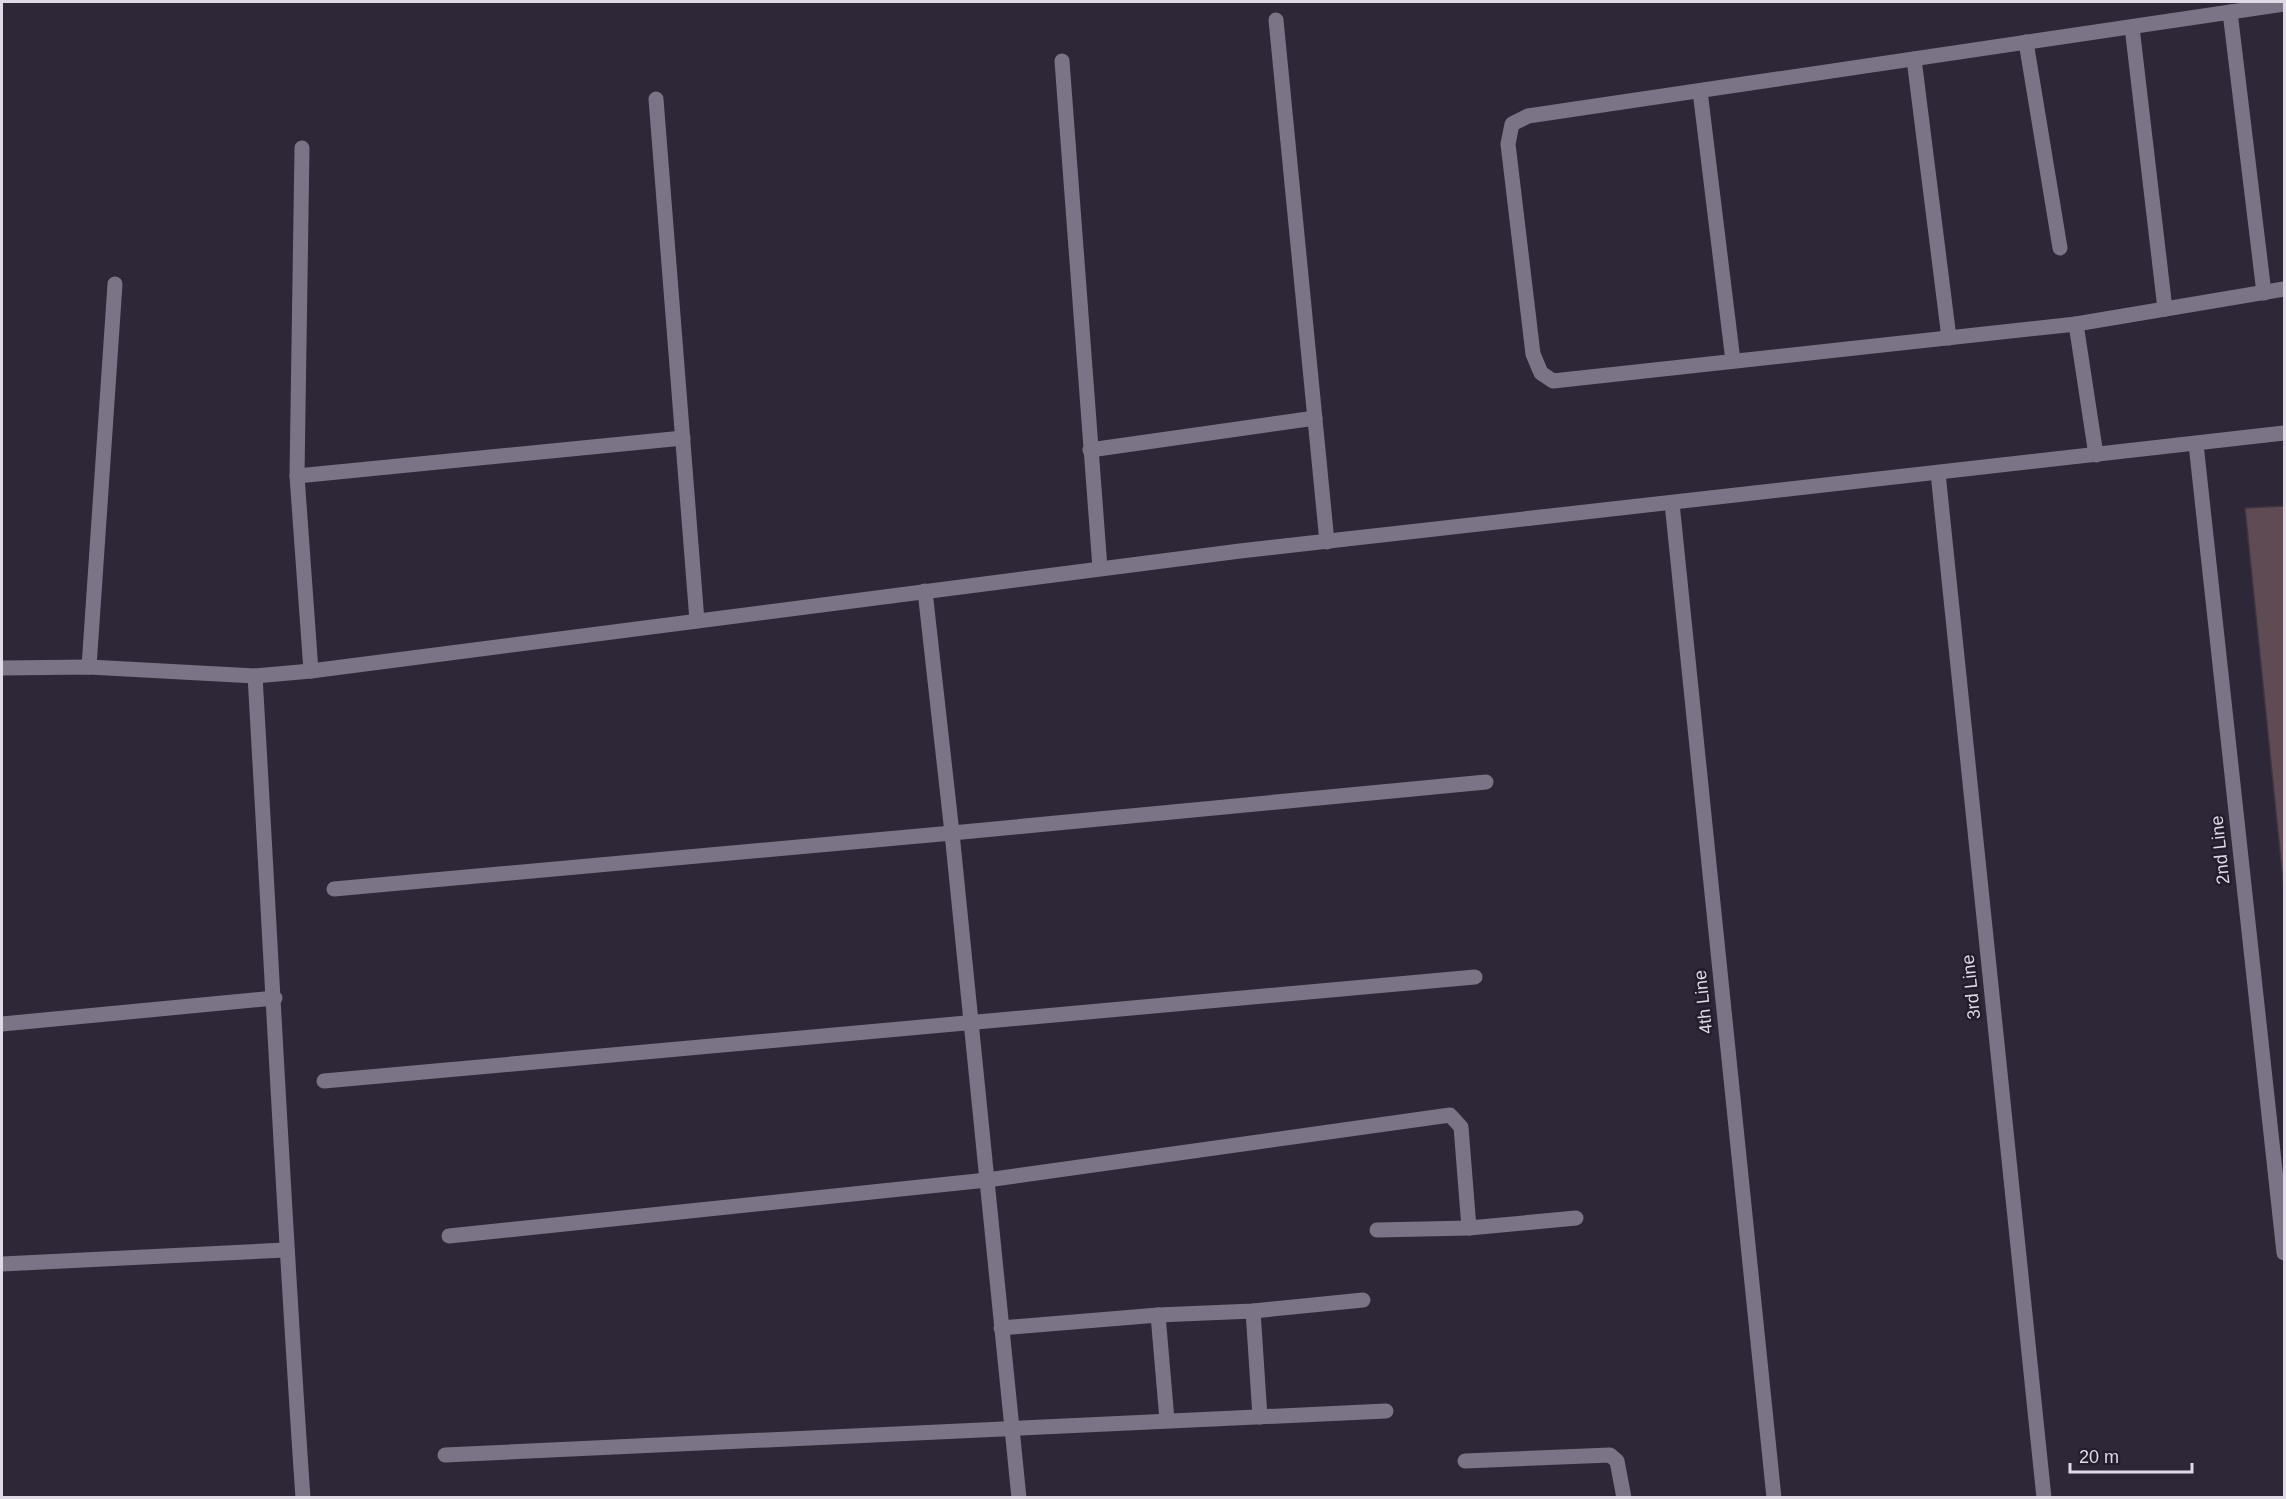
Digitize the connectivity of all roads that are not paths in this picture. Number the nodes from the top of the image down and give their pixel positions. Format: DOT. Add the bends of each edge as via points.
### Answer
graph roads {
  1 [pos="2284,4"];
  2 [pos="2230,12"];
  3 [pos="1276,20"];
  4 [pos="2132,27"];
  5 [pos="2026,42"];
  6 [pos="1914,59"];
  7 [pos="1062,61"];
  8 [pos="1700,91"];
  9 [pos="656,99"];
  10 [pos="302,148"];
  11 [pos="2060,248"];
  12 [pos="115,284"];
  13 [pos="2284,290"];
  14 [pos="2264,293"];
  15 [pos="2165,309"];
  16 [pos="2076,324"];
  17 [pos="1949,338"];
  18 [pos="1733,361"];
  19 [pos="1315,418"];
  20 [pos="2284,433"];
  21 [pos="683,438"];
  22 [pos="2196,444"];
  23 [pos="1090,450"];
  24 [pos="2096,455"];
  25 [pos="1938,473"];
  26 [pos="297,476"];
  27 [pos="1672,503"];
  28 [pos="1327,542"];
  29 [pos="1100,568"];
  30 [pos="925,591"];
  31 [pos="697,621"];
  32 [pos="89,667"];
  33 [pos="2,668"];
  34 [pos="310,671"];
  35 [pos="255,676"];
  36 [pos="1486,782"];
  37 [pos="952,833"];
  38 [pos="334,889"];
  39 [pos="1475,977"];
  40 [pos="274,998"];
  41 [pos="2,1024"];
  42 [pos="972,1024"];
  43 [pos="324,1081"];
  44 [pos="987,1180"];
  45 [pos="1576,1218"];
  46 [pos="1468,1228"];
  47 [pos="1377,1230"];
  48 [pos="449,1236"];
  49 [pos="285,1250"];
  50 [pos="2284,1252"];
  51 [pos="2,1264"];
  52 [pos="1363,1300"];
  53 [pos="1253,1311"];
  54 [pos="1158,1315"];
  55 [pos="1001,1328"];
  56 [pos="1386,1412"];
  57 [pos="1260,1417"];
  58 [pos="1167,1420"];
  59 [pos="1011,1428"];
  60 [pos="445,1455"];
  61 [pos="1464,1461"];
  62 [pos="303,1497"];
  63 [pos="1019,1497"];
  64 [pos="1623,1497"];
  65 [pos="1773,1497"];
  66 [pos="2044,1497"];
  1 -- 2 [label="street"];
  2 -- 4 [label="street"];
  2 -- 14 [label="street"];
  3 -- 19 [label="street"];
  4 -- 5 [label="street"];
  4 -- 15 [label="street"];
  5 -- 6 [label="street"];
  5 -- 11 [label="street"];
  6 -- 8 [label="street"];
  6 -- 17 [label="street"];
  7 -- 23 [label="street"];
  8 -- 18 [label="street"];
  8 -- 18 [label="street" via="1528,116 1512,124 1508,144 1533,354 1541,373 1553,381"];
  9 -- 21 [label="street"];
  10 -- 26 [label="street"];
  12 -- 32 [label="street"];
  13 -- 14 [label="street"];
  14 -- 15 [label="street"];
  15 -- 16 [label="street"];
  16 -- 17 [label="street"];
  16 -- 24 [label="street"];
  17 -- 18 [label="street"];
  19 -- 23 [label="street"];
  19 -- 28 [label="street"];
  20 -- 22 [label="street"];
  21 -- 26 [label="street"];
  21 -- 31 [label="street"];
  22 -- 24 [label="street"];
  22 -- 50 [label="street, 2nd Line"];
  23 -- 29 [label="street"];
  24 -- 25 [label="street"];
  25 -- 27 [label="street"];
  25 -- 66 [label="street, 3rd Line"];
  26 -- 34 [label="street"];
  27 -- 28 [label="street"];
  27 -- 65 [label="street, 4th Line"];
  28 -- 29 [label="street"];
  29 -- 30 [label="street"];
  30 -- 31 [label="street"];
  30 -- 37 [label="street"];
  31 -- 34 [label="street"];
  32 -- 33 [label="street"];
  32 -- 35 [label="street"];
  34 -- 35 [label="street"];
  35 -- 40 [label="street"];
  36 -- 37 [label="street"];
  37 -- 38 [label="street"];
  37 -- 42 [label="street"];
  39 -- 42 [label="street"];
  40 -- 41 [label="street"];
  40 -- 49 [label="street"];
  42 -- 43 [label="street"];
  42 -- 44 [label="street"];
  44 -- 46 [label="street" via="1450,1115 1461,1127"];
  44 -- 48 [label="street"];
  44 -- 55 [label="street"];
  45 -- 46 [label="street"];
  46 -- 47 [label="street"];
  49 -- 51 [label="street"];
  49 -- 62 [label="street"];
  52 -- 53 [label="street"];
  53 -- 54 [label="street"];
  53 -- 57 [label="street"];
  54 -- 55 [label="street"];
  54 -- 58 [label="street"];
  55 -- 59 [label="street"];
  56 -- 57 [label="street"];
  57 -- 58 [label="street"];
  58 -- 59 [label="street"];
  59 -- 60 [label="street"];
  59 -- 63 [label="street"];
  61 -- 64 [label="street" via="1610,1455 1617,1461"];
}
